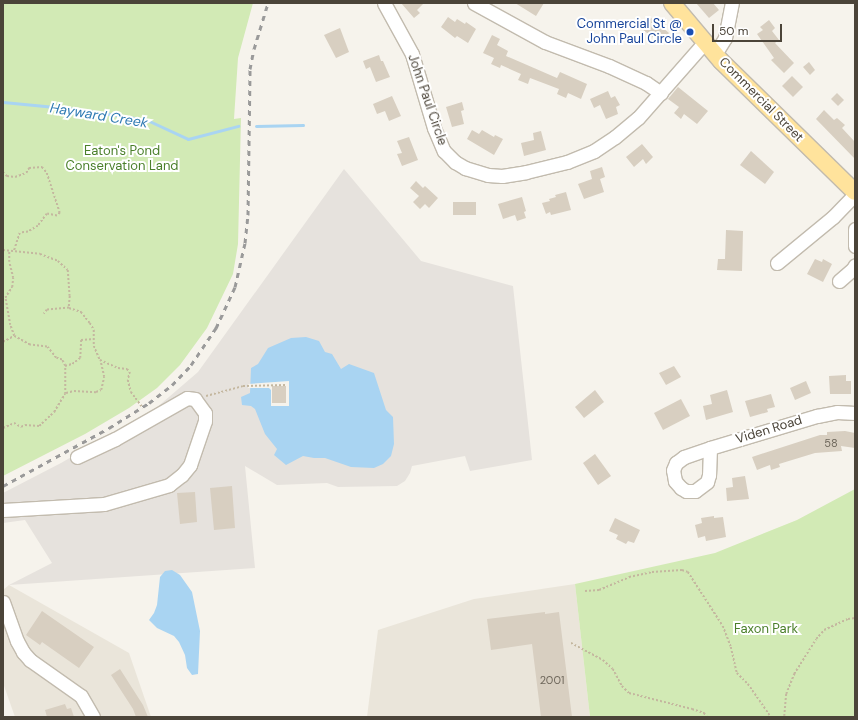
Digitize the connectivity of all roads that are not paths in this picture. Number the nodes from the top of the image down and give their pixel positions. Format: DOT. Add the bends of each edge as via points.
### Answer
graph roads {
  1 [pos="384,3"];
  2 [pos="474,3"];
  3 [pos="672,3"];
  4 [pos="732,3"];
  5 [pos="710,48"];
  6 [pos="661,93"];
  7 [pos="855,193"];
  8 [pos="855,229"];
  9 [pos="855,246"];
  10 [pos="777,263"];
  11 [pos="855,265"];
  12 [pos="839,281"];
  13 [pos="855,413"];
  14 [pos="710,448"];
  15 [pos="77,457"];
  16 [pos="3,510"];
  17 [pos="3,602"];
  18 [pos="93,717"];
  1 -- 6 [label="street, John Paul Circle" via="412,54 441,145 455,162 475,173 509,175 582,157 626,129"];
  2 -- 6 [label="street" via="538,39 609,66"];
  3 -- 5 [label="main road, Commercial Street"];
  4 -- 5 [label="street, John Paul Circle" via="726,38"];
  5 -- 6 [label="street, John Paul Circle" via="692,55"];
  5 -- 7 [label="main road, Commercial Street"];
  7 -- 10 [label="street" via="833,217"];
  8 -- 9 [label="street"];
  11 -- 12 [label="street"];
  13 -- 14 [label="street, Viden Road" via="823,414"];
  14 -- 14 [label="street, Viden Road" via="708,479 704,486 695,491 684,490 674,478 675,465 684,457"];
  15 -- 16 [label="street" via="115,439 187,398 195,399 205,413 205,421 190,465 169,485 104,504"];
  17 -- 18 [label="street" via="23,652 30,660 82,696"];
}
